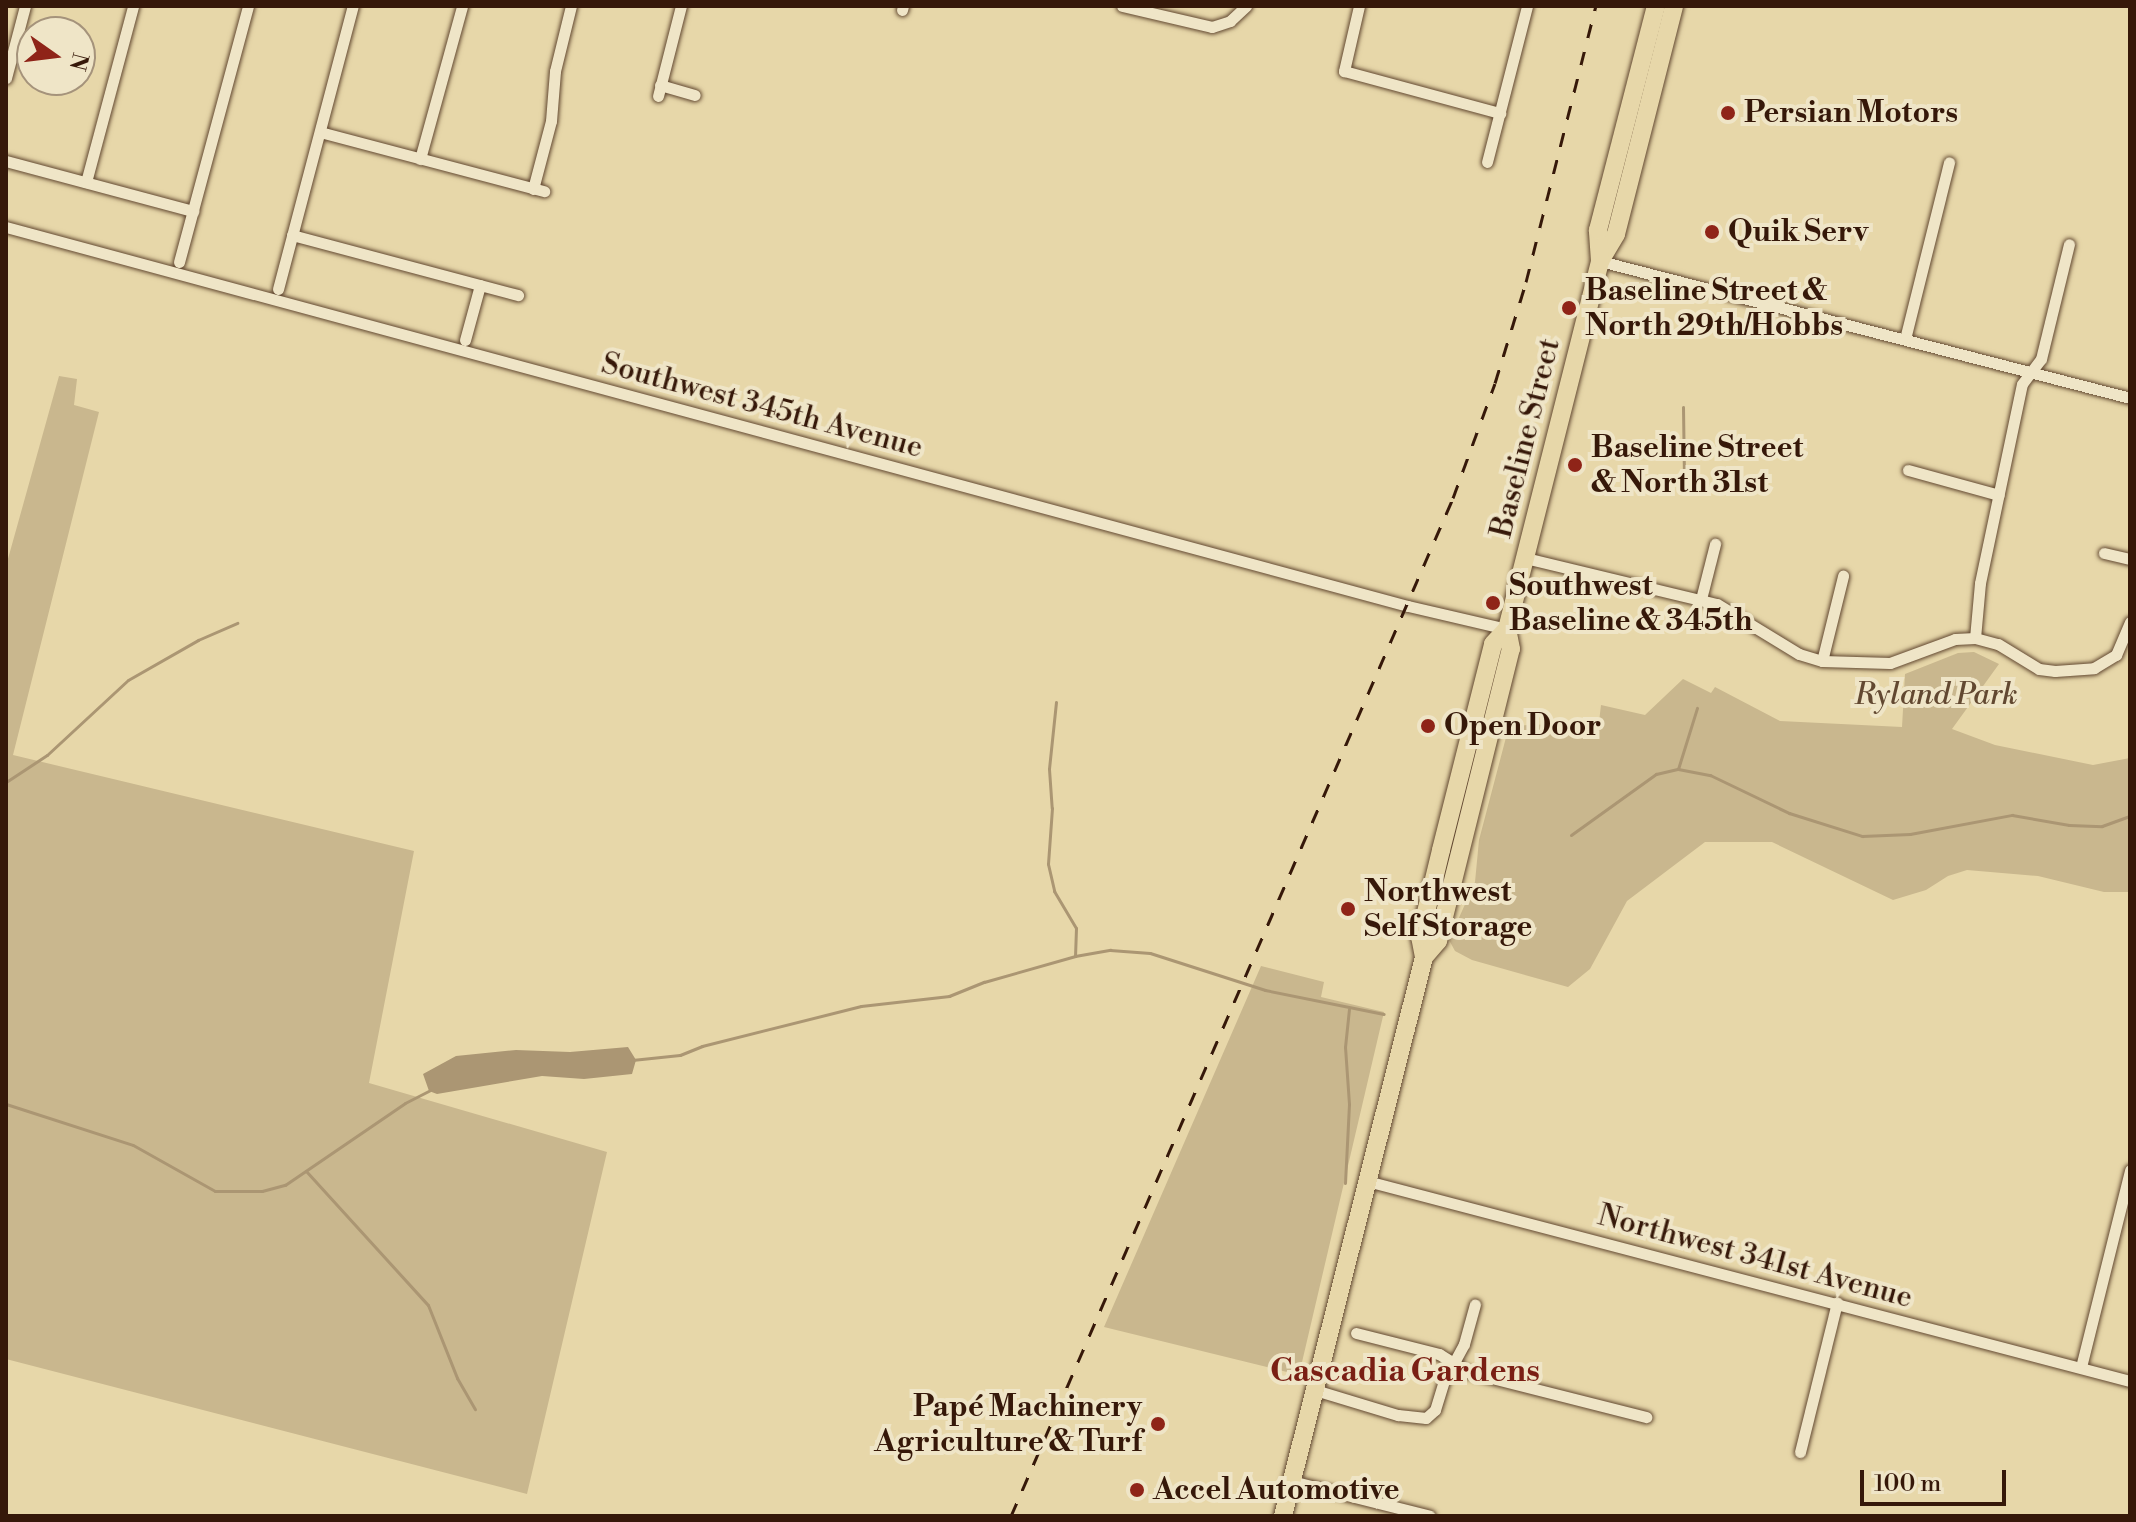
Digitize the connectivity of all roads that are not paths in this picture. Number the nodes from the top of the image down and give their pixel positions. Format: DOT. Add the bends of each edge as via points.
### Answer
graph roads {
  1 [pos="25,6"];
  2 [pos="133,6"];
  3 [pos="248,6"];
  4 [pos="353,6"];
  5 [pos="462,6"];
  6 [pos="571,6"];
  7 [pos="681,6"];
  8 [pos="1122,6"];
  9 [pos="1246,6"];
  10 [pos="1359,6"];
  11 [pos="1656,6"];
  12 [pos="1674,6"];
  13 [pos="1524,7"];
  14 [pos="6,78"];
  15 [pos="695,95"];
  16 [pos="1500,113"];
  17 [pos="320,132"];
  18 [pos="420,159"];
  19 [pos="6,161"];
  20 [pos="1487,162"];
  21 [pos="1949,162"];
  22 [pos="86,182"];
  23 [pos="193,211"];
  24 [pos="6,227"];
  25 [pos="292,235"];
  26 [pos="2069,244"];
  27 [pos="1600,261"];
  28 [pos="179,262"];
  29 [pos="480,285"];
  30 [pos="278,289"];
  31 [pos="518,295"];
  32 [pos="1905,339"];
  33 [pos="465,340"];
  34 [pos="2030,372"];
  35 [pos="2130,398"];
  36 [pos="1908,470"];
  37 [pos="1999,495"];
  38 [pos="1715,544"];
  39 [pos="2104,553"];
  40 [pos="1525,558"];
  41 [pos="2130,559"];
  42 [pos="1843,576"];
  43 [pos="1701,599"];
  44 [pos="2130,622"];
  45 [pos="1507,629"];
  46 [pos="1975,638"];
  47 [pos="1822,661"];
  48 [pos="2130,1170"];
  49 [pos="1367,1181"];
  50 [pos="1837,1303"];
  51 [pos="1475,1304"];
  52 [pos="1356,1333"];
  53 [pos="1453,1363"];
  54 [pos="2081,1367"];
  55 [pos="2130,1381"];
  56 [pos="1315,1390"];
  57 [pos="1646,1417"];
  58 [pos="1800,1452"];
  59 [pos="1291,1481"];
  60 [pos="1283,1516"];
  61 [pos="1430,1516"];
  1 -- 14 [label="street"];
  2 -- 22 [label="street"];
  3 -- 23 [label="street"];
  4 -- 17 [label="street"];
  5 -- 18 [label="street"];
  6 -- 18 [label="street" via="555,71 539,190"];
  7 -- 15 [label="street" via="659,91"];
  8 -- 9 [label="street" via="1200,26 1221,26"];
  10 -- 16 [label="street" via="1344,71"];
  11 -- 27 [label="highway, Baseline Street" via="1598,230"];
  12 -- 27 [label="highway, Baseline Street" via="1616,234"];
  13 -- 16 [label="street"];
  16 -- 20 [label="street"];
  17 -- 18 [label="street"];
  17 -- 25 [label="street"];
  19 -- 22 [label="street"];
  21 -- 32 [label="street"];
  22 -- 23 [label="street"];
  23 -- 28 [label="street"];
  24 -- 45 [label="street, Southwest 345th Avenue"];
  25 -- 29 [label="street"];
  25 -- 30 [label="street"];
  26 -- 34 [label="street" via="2041,359"];
  27 -- 32 [label="street"];
  27 -- 40 [label="highway, Baseline Street"];
  29 -- 31 [label="street"];
  29 -- 33 [label="street"];
  32 -- 34 [label="street"];
  34 -- 35 [label="street"];
  34 -- 37 [label="street" via="2022,384"];
  36 -- 37 [label="street"];
  37 -- 46 [label="street" via="1980,583"];
  38 -- 43 [label="street"];
  39 -- 41 [label="street"];
  40 -- 43 [label="street"];
  40 -- 45 [label="highway, Baseline Street"];
  42 -- 47 [label="street"];
  43 -- 47 [label="street" via="1799,654"];
  44 -- 46 [label="street" via="2116,655 2094,668 2039,669 1998,644"];
  45 -- 49 [label="highway, Baseline Street" via="1511,649 1438,941 1424,957"];
  46 -- 47 [label="street" via="1955,639 1890,663"];
  48 -- 54 [label="street"];
  49 -- 50 [label="street, Northwest 341st Avenue"];
  49 -- 56 [label="highway, Baseline Street"];
  50 -- 54 [label="street, Northwest 341st Avenue"];
  50 -- 58 [label="street"];
  51 -- 53 [label="street"];
  52 -- 53 [label="street" via="1439,1354"];
  53 -- 56 [label="street" via="1435,1410 1426,1418"];
  53 -- 57 [label="street" via="1468,1372"];
  54 -- 55 [label="street, Northwest 341st Avenue"];
  56 -- 59 [label="highway, Baseline Street"];
  59 -- 60 [label="highway, Baseline Street"];
  59 -- 61 [label="street"];
}
